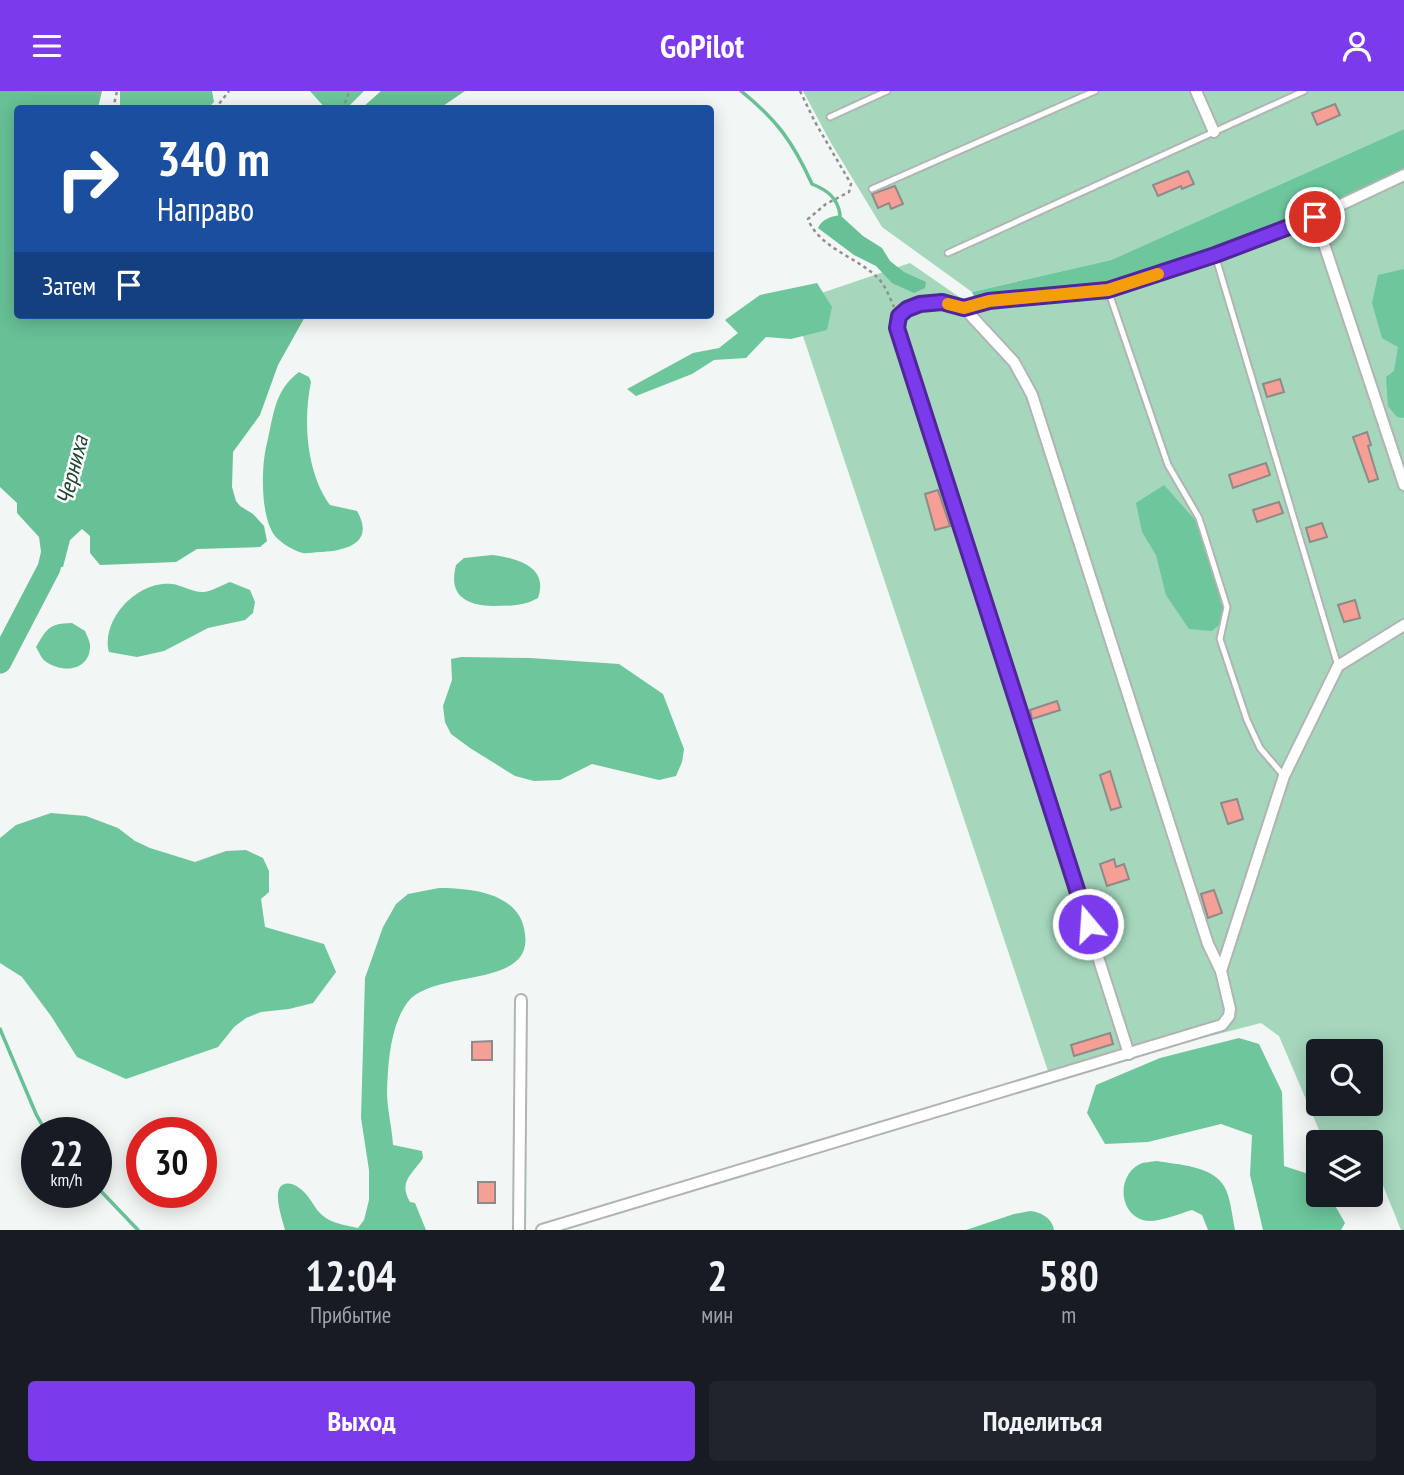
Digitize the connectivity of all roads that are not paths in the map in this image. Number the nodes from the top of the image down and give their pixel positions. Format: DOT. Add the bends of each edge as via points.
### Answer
graph roads {
  1 [pos="887,91"];
  2 [pos="1095,91"];
  3 [pos="1196,91"];
  4 [pos="1304,91"];
  5 [pos="830,117"];
  6 [pos="1214,132"];
  7 [pos="1404,175"];
  8 [pos="872,189"];
  9 [pos="1315,217"];
  10 [pos="948,253"];
  11 [pos="1215,255"];
  12 [pos="1108,290"];
  13 [pos="964,308"];
  14 [pos="1404,485"];
  15 [pos="1404,625"];
  16 [pos="1338,666"];
  17 [pos="1284,776"];
  18 [pos="1221,971"];
  19 [pos="521,1000"];
  20 [pos="1129,1054"];
  21 [pos="519,1230"];
  22 [pos="542,1230"];
  1 -- 5 [label="lane"];
  2 -- 8 [label="lane"];
  3 -- 6 [label="street"];
  4 -- 6 [label="lane"];
  6 -- 10 [label="lane"];
  7 -- 9 [label="street"];
  9 -- 11 [label="street"];
  9 -- 14 [label="street"];
  11 -- 12 [label="street"];
  11 -- 16 [label="lane"];
  12 -- 13 [label="street" via="989,301"];
  12 -- 17 [label="lane" via="1168,465 1199,518 1227,607 1220,639 1247,720 1260,748"];
  13 -- 18 [label="street" via="1014,362 1032,395 1208,944"];
  13 -- 20 [label="street" via="942,302 920,304 899,316 897,328"];
  15 -- 16 [label="street"];
  16 -- 17 [label="street"];
  17 -- 18 [label="street"];
  18 -- 20 [label="street" via="1230,1009 1222,1025"];
  19 -- 21 [label="street"];
  20 -- 22 [label="street"];
}
